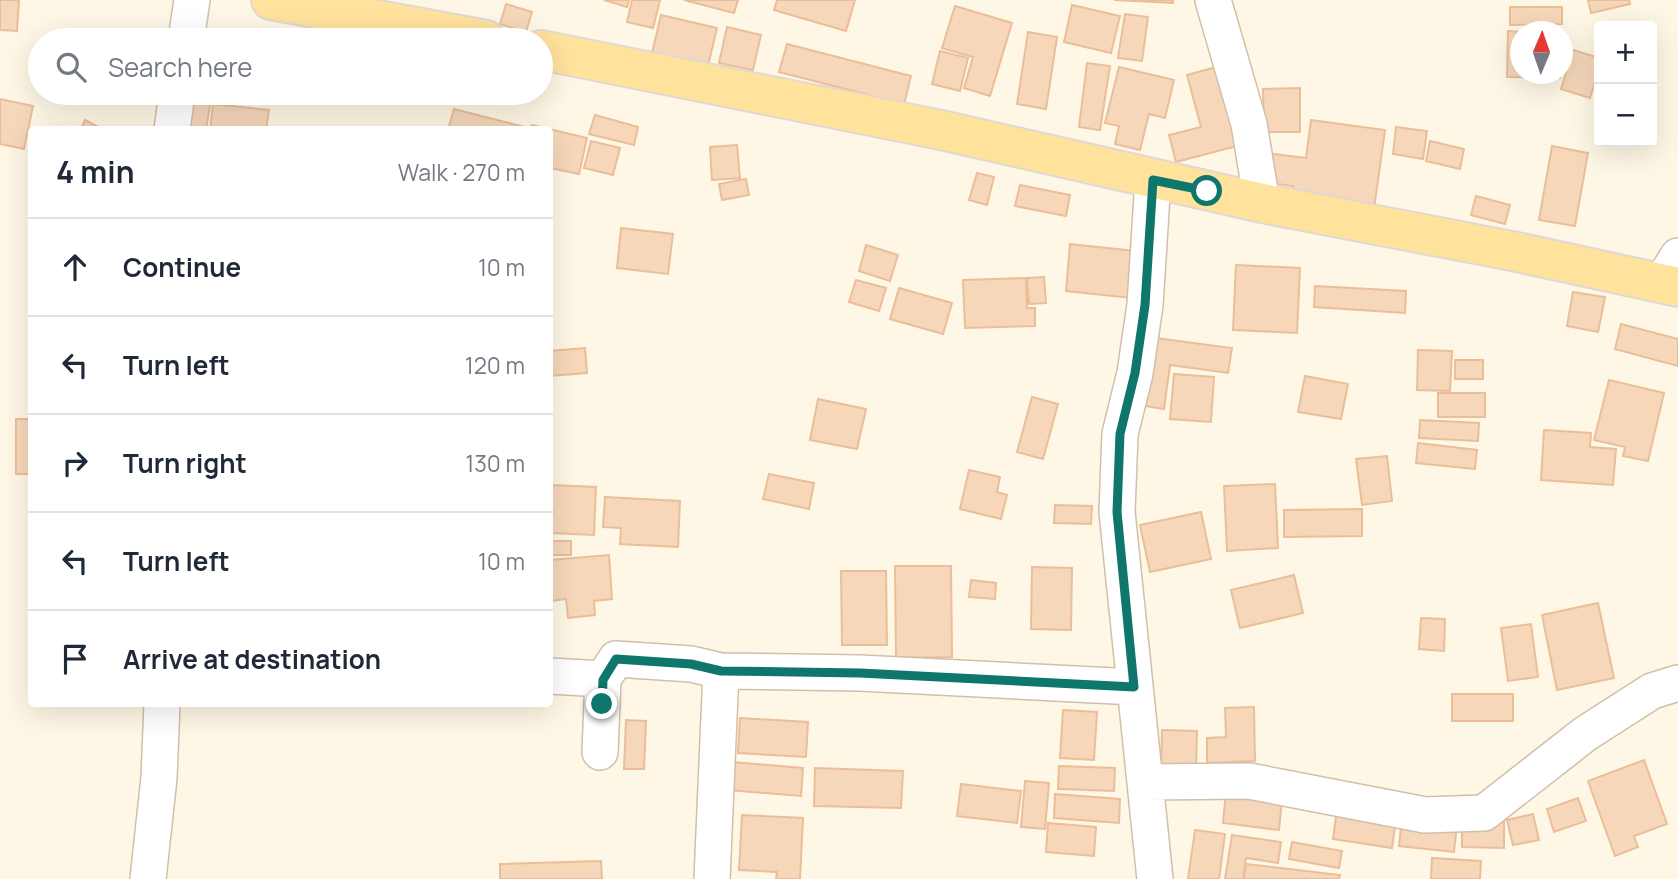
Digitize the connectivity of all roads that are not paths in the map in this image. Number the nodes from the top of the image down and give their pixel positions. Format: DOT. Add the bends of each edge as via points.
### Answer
graph roads {
  1 [pos="192,0"];
  2 [pos="271,0"];
  3 [pos="1213,0"];
  4 [pos="188,28"];
  5 [pos="422,28"];
  6 [pos="553,52"];
  7 [pos="175,105"];
  8 [pos="173,126"];
  9 [pos="1153,180"];
  10 [pos="1262,203"];
  11 [pos="1673,275"];
  12 [pos="721,671"];
  13 [pos="553,676"];
  14 [pos="603,680"];
  15 [pos="1678,683"];
  16 [pos="1134,687"];
  17 [pos="162,707"];
  18 [pos="600,752"];
  19 [pos="1145,782"];
  20 [pos="148,879"];
  21 [pos="712,879"];
  22 [pos="1155,879"];
  1 -- 4 [label="street"];
  2 -- 5 [label="main road"];
  3 -- 10 [label="street" via="1249,124"];
  6 -- 9 [label="main road" via="940,130"];
  7 -- 8 [label="street"];
  9 -- 10 [label="main road"];
  9 -- 16 [label="street" via="1145,305 1120,434 1117,512"];
  10 -- 11 [label="main road"];
  12 -- 14 [label="street" via="691,664 616,659"];
  12 -- 16 [label="street"];
  12 -- 21 [label="street"];
  13 -- 14 [label="street"];
  14 -- 18 [label="street"];
  15 -- 19 [label="street" via="1652,691 1585,734 1484,813 1425,815 1249,781"];
  16 -- 19 [label="street"];
  17 -- 20 [label="street"];
  19 -- 22 [label="street"];
}
